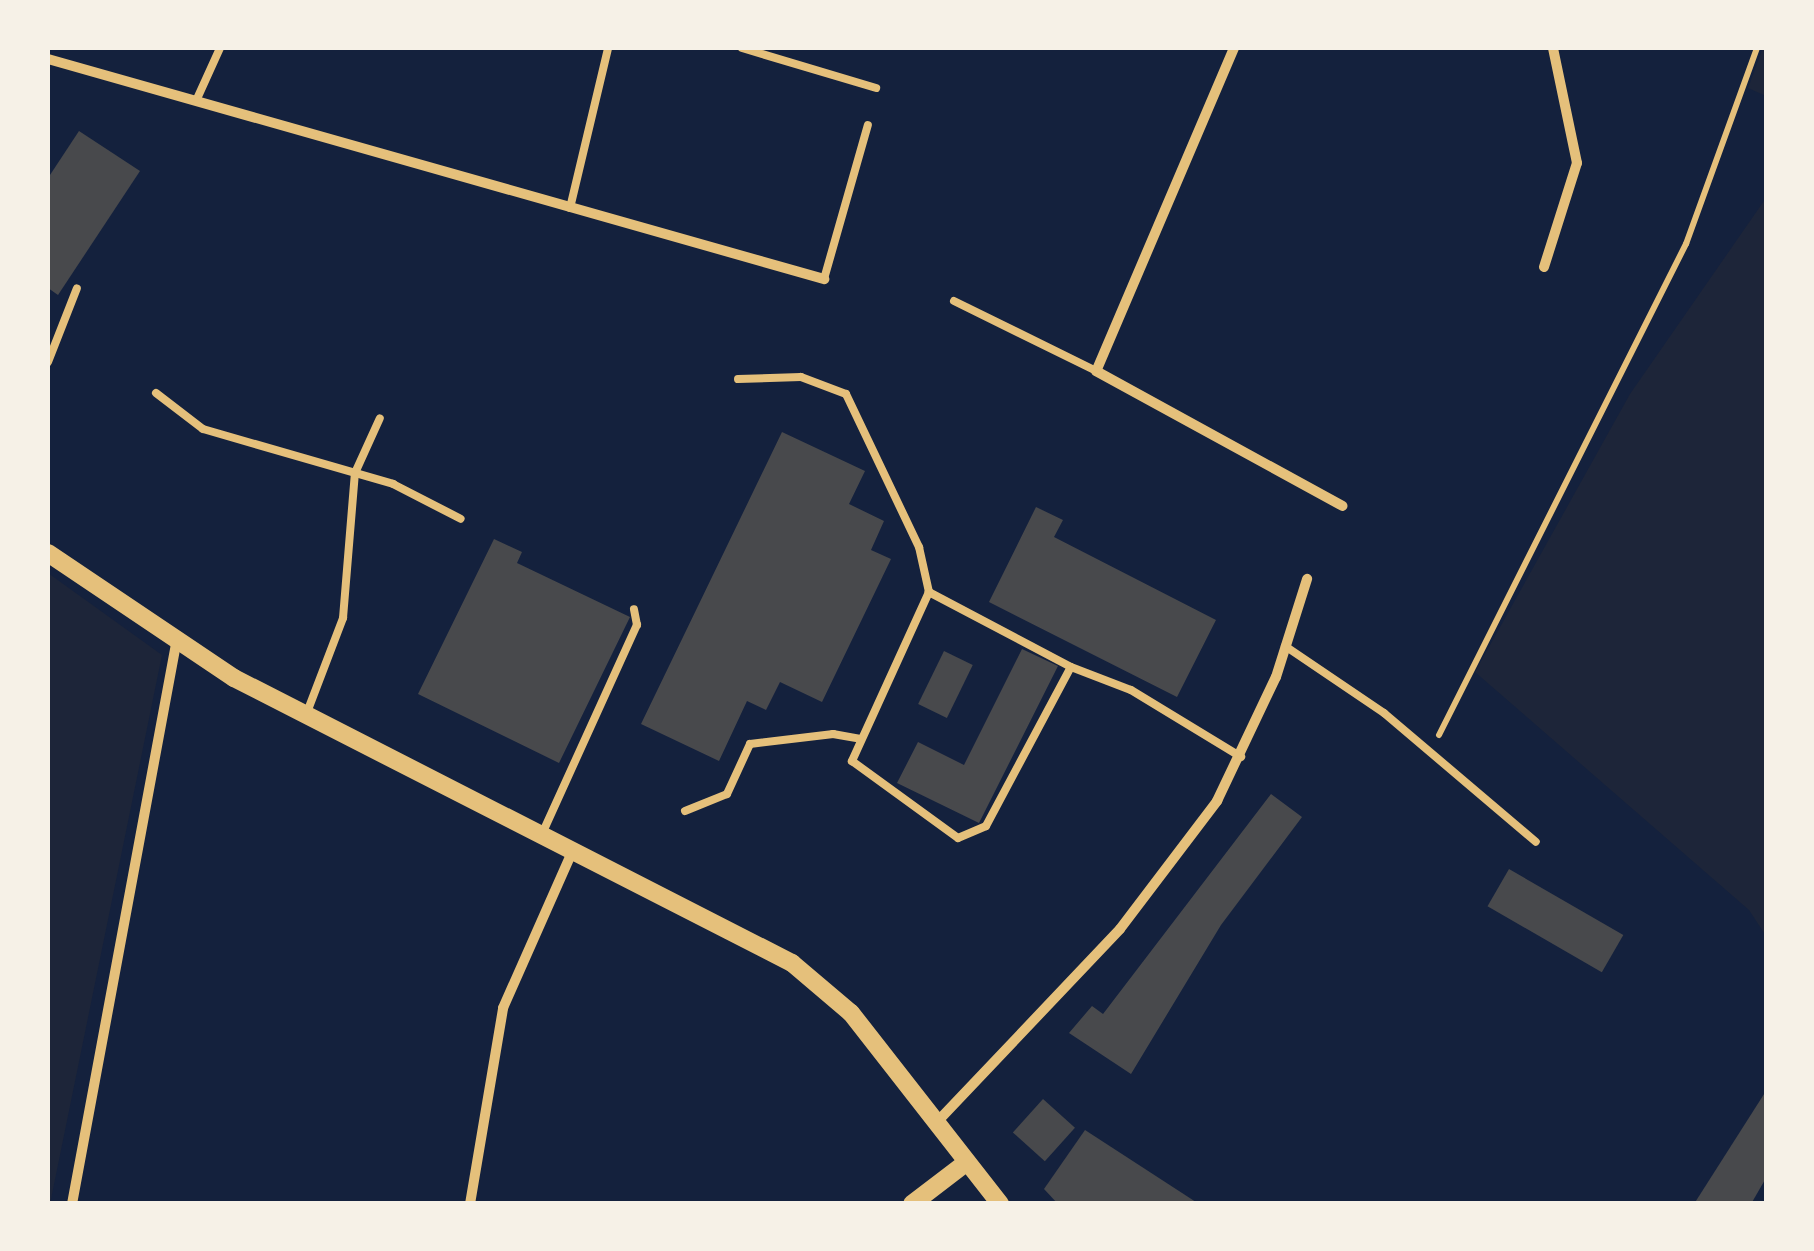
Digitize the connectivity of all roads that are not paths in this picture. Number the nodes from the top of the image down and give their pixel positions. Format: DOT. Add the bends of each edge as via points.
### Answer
graph roads {
  1 [pos="220,48"];
  2 [pos="608,48"];
  3 [pos="742,48"];
  4 [pos="1234,48"];
  5 [pos="1554,48"];
  6 [pos="48,58"];
  7 [pos="876,88"];
  8 [pos="196,101"];
  9 [pos="868,125"];
  10 [pos="570,208"];
  11 [pos="1544,266"];
  12 [pos="824,279"];
  13 [pos="77,288"];
  14 [pos="954,301"];
  15 [pos="49,350"];
  16 [pos="48,362"];
  17 [pos="1096,371"];
  18 [pos="738,379"];
  19 [pos="156,393"];
  20 [pos="380,418"];
  21 [pos="354,473"];
  22 [pos="1343,506"];
  23 [pos="461,519"];
  24 [pos="48,553"];
  25 [pos="1308,579"];
  26 [pos="928,592"];
  27 [pos="634,609"];
  28 [pos="176,644"];
  29 [pos="1285,646"];
  30 [pos="1072,667"];
  31 [pos="306,715"];
  32 [pos="862,739"];
  33 [pos="1241,758"];
  34 [pos="686,811"];
  35 [pos="542,834"];
  36 [pos="1536,842"];
  37 [pos="573,850"];
  38 [pos="938,1122"];
  39 [pos="966,1162"];
  40 [pos="72,1204"];
  41 [pos="470,1204"];
  42 [pos="912,1204"];
  43 [pos="1000,1204"];
  1 -- 8 [label="lane"];
  2 -- 10 [label="lane"];
  3 -- 7 [label="lane"];
  4 -- 17 [label="street"];
  5 -- 11 [label="street" via="1577,164"];
  6 -- 8 [label="street"];
  8 -- 10 [label="street"];
  9 -- 12 [label="lane"];
  10 -- 12 [label="street"];
  13 -- 15 [label="lane"];
  14 -- 17 [label="lane"];
  15 -- 16 [label="lane"];
  17 -- 22 [label="street"];
  18 -- 26 [label="lane" via="801,377 846,394 919,547"];
  19 -- 21 [label="lane" via="204,429"];
  20 -- 21 [label="lane"];
  21 -- 23 [label="lane" via="393,484"];
  21 -- 31 [label="lane" via="343,618"];
  24 -- 28 [label="street"];
  25 -- 29 [label="street"];
  26 -- 30 [label="lane"];
  26 -- 32 [label="lane"];
  27 -- 35 [label="lane" via="637,624"];
  28 -- 31 [label="street"];
  28 -- 40 [label="street"];
  29 -- 33 [label="street"];
  29 -- 36 [label="lane" via="1430,752"];
  30 -- 32 [label="lane" via="986,826 958,838 852,761"];
  30 -- 33 [label="lane" via="1131,690"];
  31 -- 35 [label="street"];
  32 -- 34 [label="lane" via="833,734 750,744 727,794"];
  33 -- 38 [label="street" via="1151,893"];
  35 -- 37 [label="street"];
  37 -- 38 [label="street" via="750,936 815,979"];
  37 -- 41 [label="street" via="504,1008"];
  38 -- 39 [label="street"];
  39 -- 42 [label="street"];
  39 -- 43 [label="street"];
}
